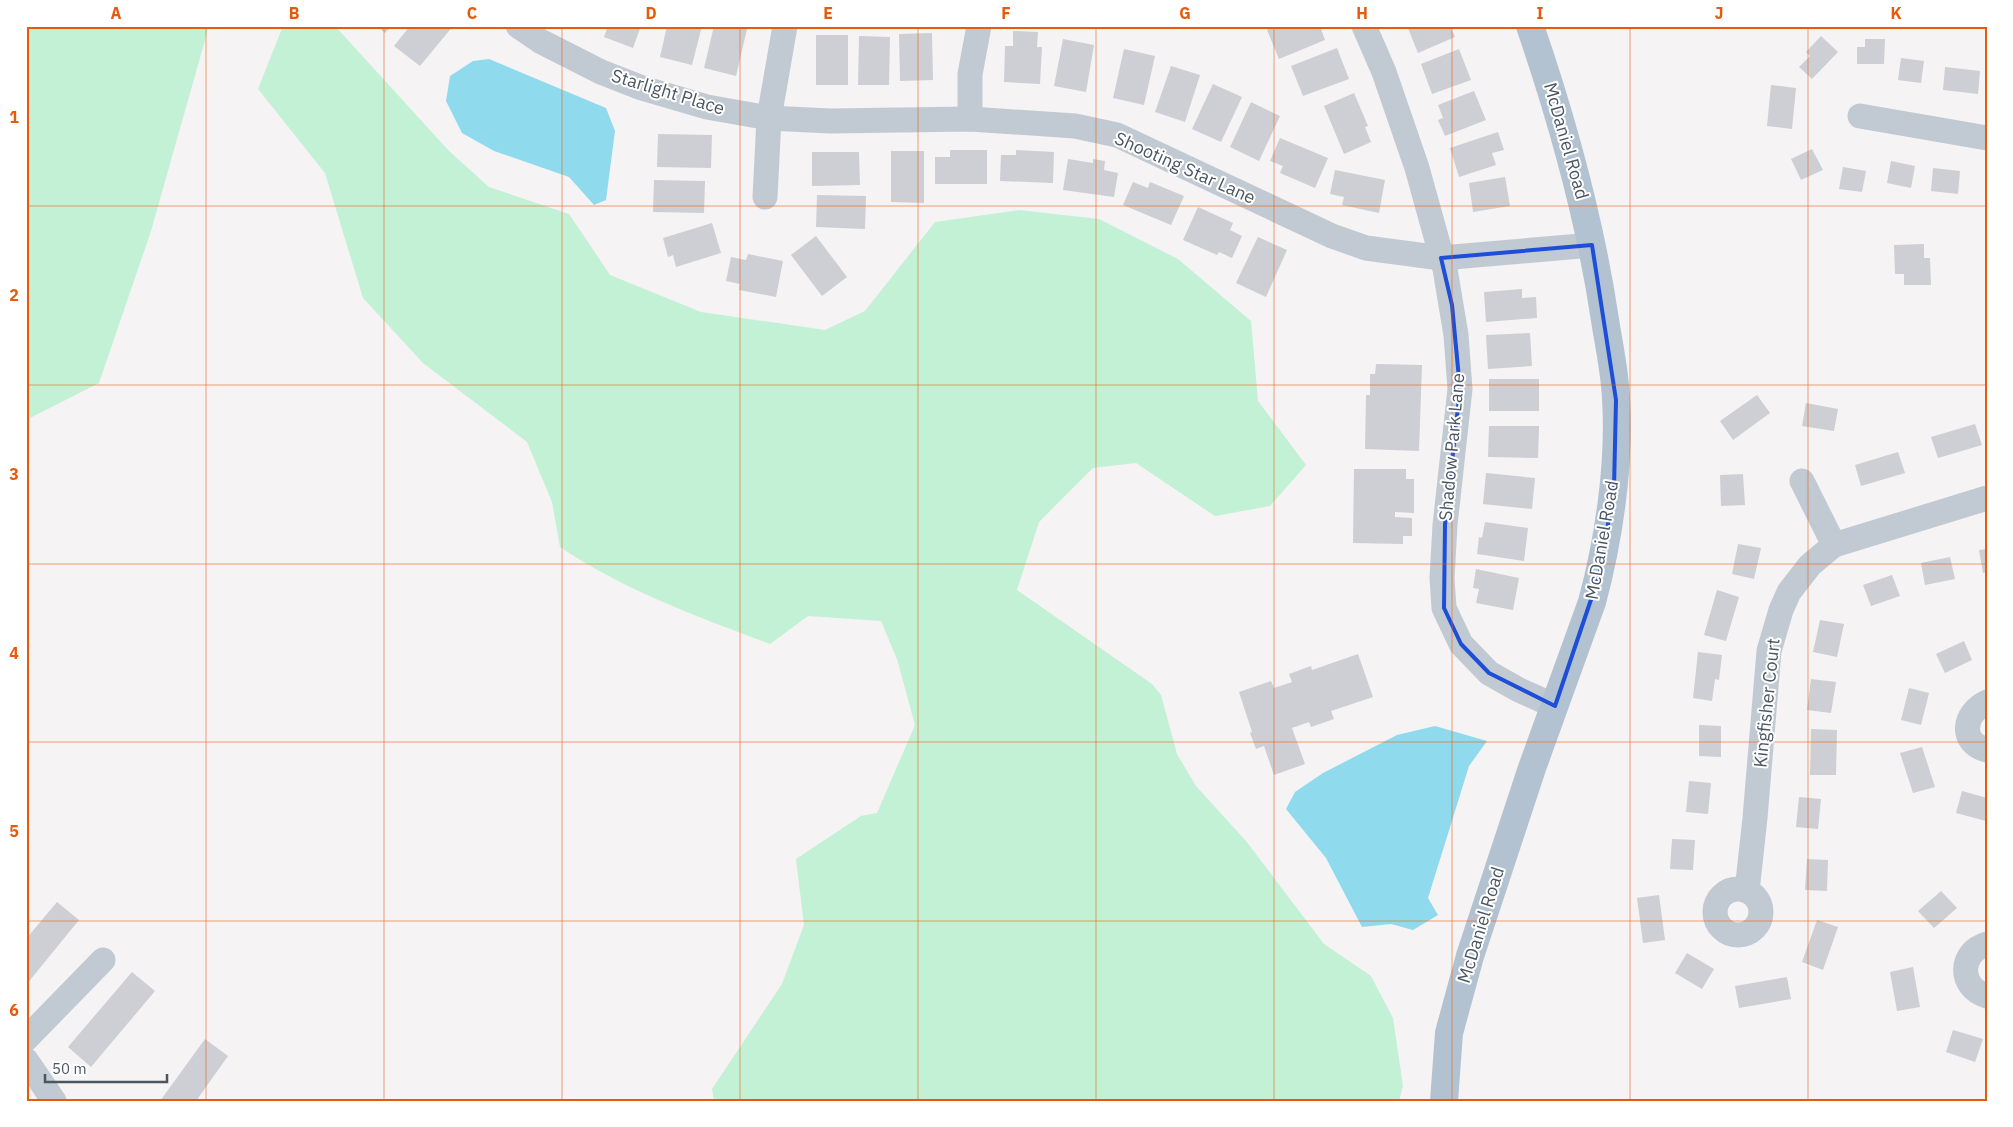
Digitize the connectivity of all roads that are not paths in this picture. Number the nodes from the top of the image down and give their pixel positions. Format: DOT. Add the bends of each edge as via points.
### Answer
graph roads {
  1 [pos="518,26"];
  2 [pos="786,26"];
  3 [pos="979,26"];
  4 [pos="1364,26"];
  5 [pos="1530,26"];
  6 [pos="1860,116"];
  7 [pos="769,118"];
  8 [pos="970,119"];
  9 [pos="1987,138"];
  10 [pos="764,197"];
  11 [pos="1592,245"];
  12 [pos="1441,258"];
  13 [pos="1802,481"];
  14 [pos="1987,498"];
  15 [pos="1834,545"];
  16 [pos="1987,702"];
  17 [pos="1555,706"];
  18 [pos="1987,750"];
  19 [pos="1747,891"];
  20 [pos="1987,944"];
  21 [pos="103,960"];
  22 [pos="1987,996"];
  23 [pos="26,1039"];
  24 [pos="26,1060"];
  25 [pos="54,1101"];
  26 [pos="1444,1101"];
  1 -- 7 [label="street, Starlight Place" via="600,72 642,88 707,107"];
  2 -- 7 [label="street"];
  3 -- 8 [label="street" via="970,74"];
  4 -- 12 [label="street, Shadow Park Lane" via="1409,141"];
  5 -- 11 [label="main road, McDaniel Road" via="1556,100"];
  6 -- 9 [label="street"];
  7 -- 8 [label="street, Shooting Star Lane" via="830,121"];
  7 -- 10 [label="street"];
  8 -- 12 [label="street, Shooting Star Lane" via="1075,126 1117,135 1332,236 1366,248"];
  11 -- 12 [label="street, Shooting Star Lane"];
  11 -- 17 [label="main road, McDaniel Road" via="1616,400 1614,488 1600,573"];
  12 -- 17 [label="street, Shadow Park Lane" via="1452,305 1460,389 1445,525 1444,608 1461,644 1484,669"];
  13 -- 15 [label="street"];
  14 -- 15 [label="street, Kingfisher Court"];
  15 -- 19 [label="street, Kingfisher Court" via="1810,565 1789,592 1769,651"];
  16 -- 18 [label="street" via="1971,713 1968,723 1968,734 1973,743"];
  17 -- 26 [label="main road, McDaniel Road" via="1470,956 1449,1033"];
  20 -- 22 [label="street" via="1973,951 1968,959 1966,975 1971,988"];
  21 -- 23 [label="street"];
  24 -- 25 [label="street"];
}
